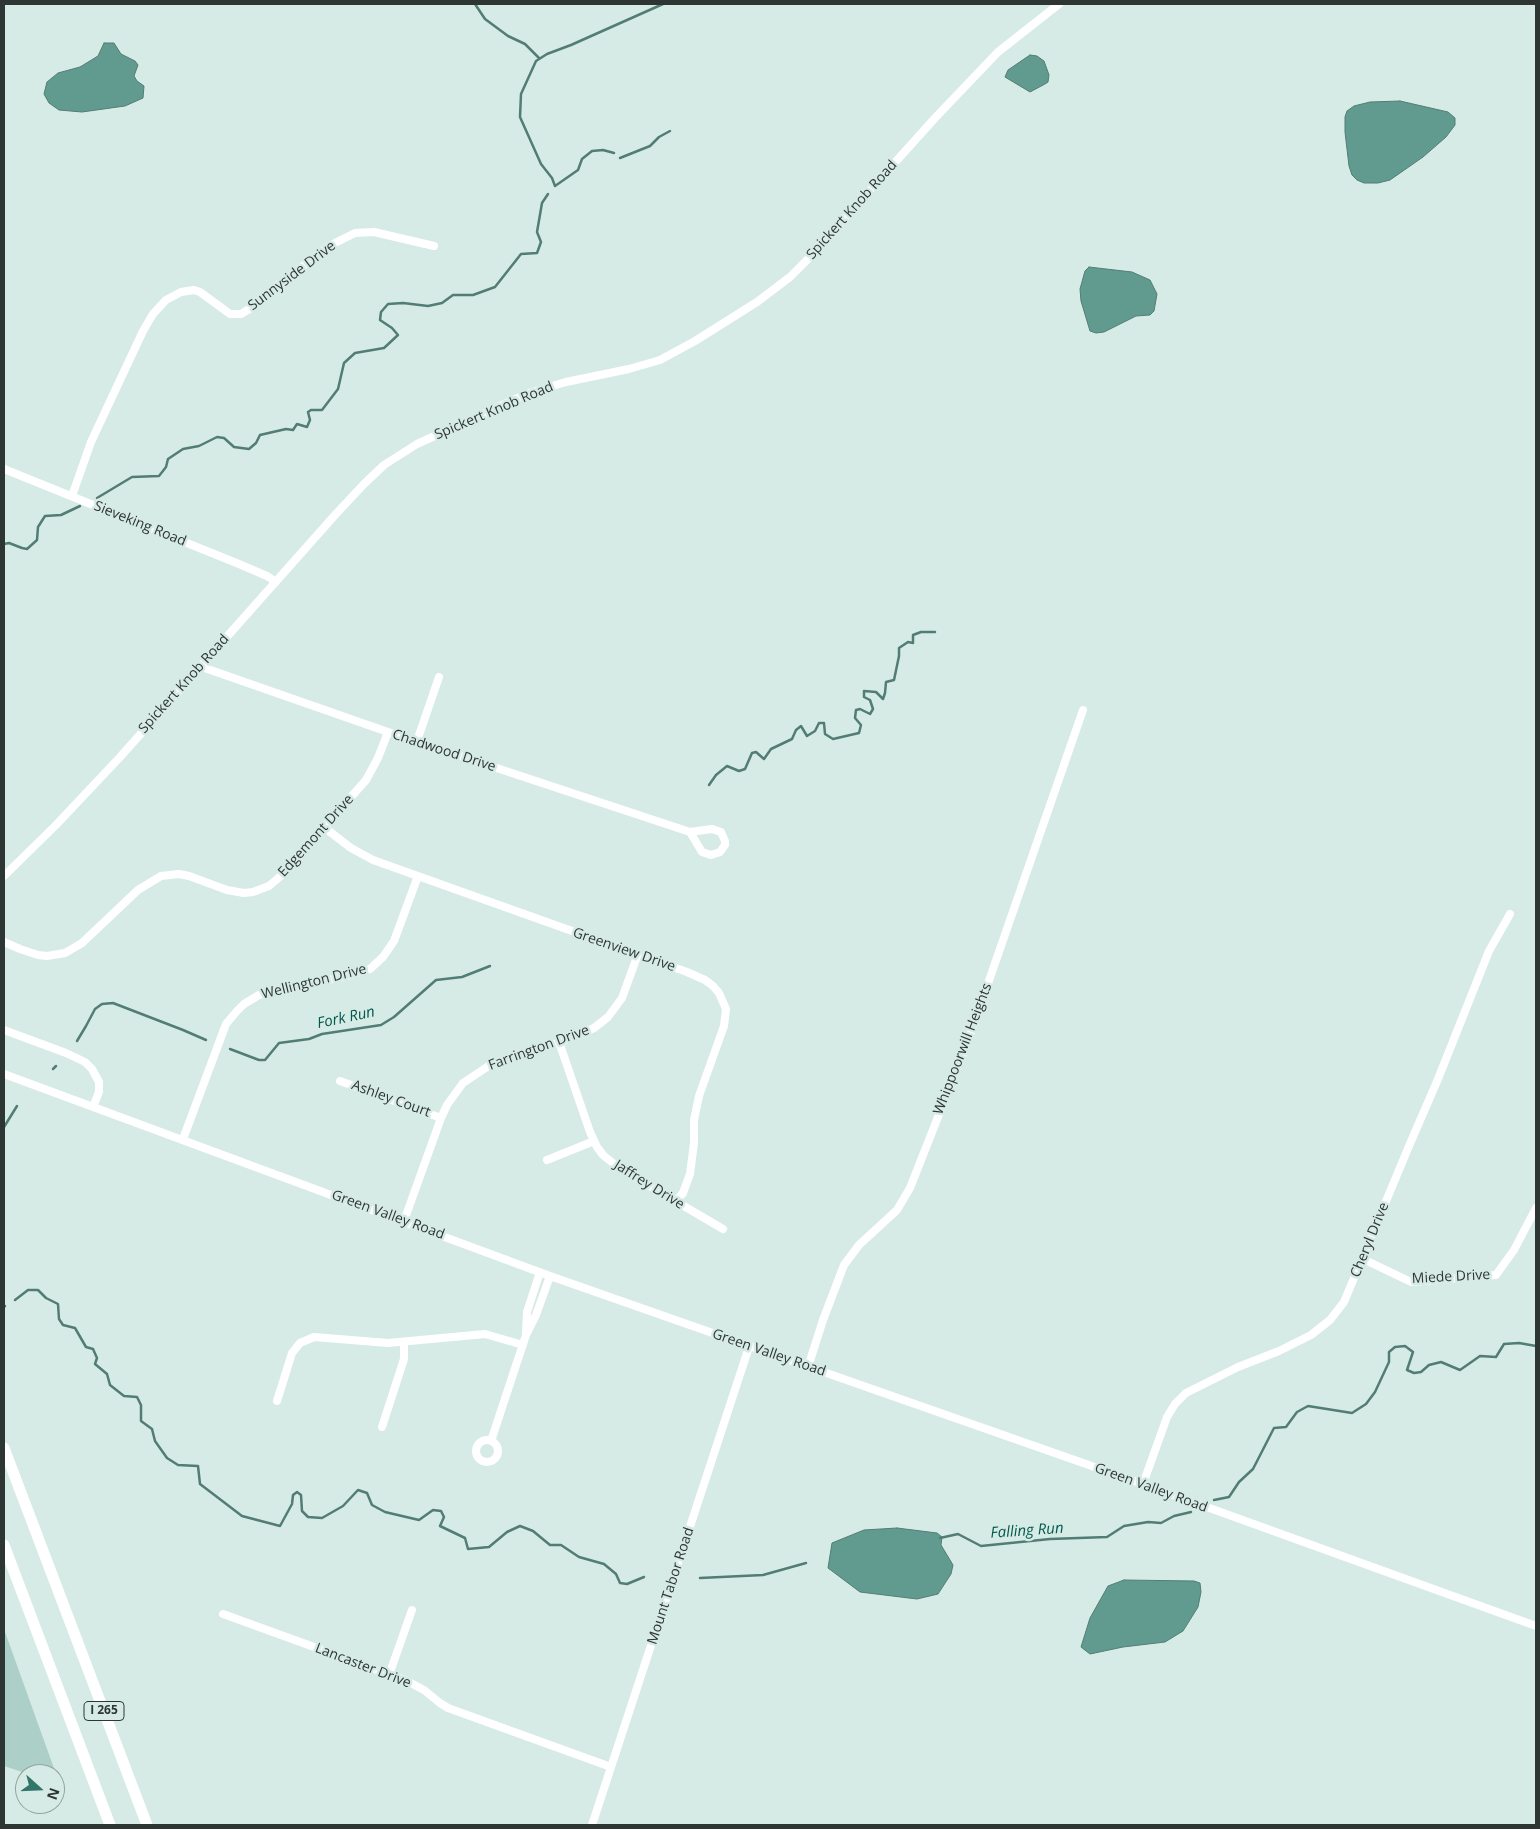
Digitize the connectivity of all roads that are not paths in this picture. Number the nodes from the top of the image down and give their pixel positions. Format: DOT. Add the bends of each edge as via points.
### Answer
graph roads {
  1 [pos="1059,4"];
  2 [pos="434,246"];
  3 [pos="4,469"];
  4 [pos="72,496"];
  5 [pos="276,582"];
  6 [pos="199,666"];
  7 [pos="439,677"];
  8 [pos="1083,710"];
  9 [pos="388,732"];
  10 [pos="417,741"];
  11 [pos="325,828"];
  12 [pos="690,832"];
  13 [pos="4,876"];
  14 [pos="418,876"];
  15 [pos="1510,914"];
  16 [pos="4,942"];
  17 [pos="638,954"];
  18 [pos="4,1030"];
  19 [pos="559,1042"];
  20 [pos="4,1074"];
  21 [pos="340,1081"];
  22 [pos="93,1107"];
  23 [pos="441,1118"];
  24 [pos="183,1140"];
  25 [pos="594,1141"];
  26 [pos="548,1160"];
  27 [pos="676,1202"];
  28 [pos="1536,1208"];
  29 [pos="404,1221"];
  30 [pos="723,1229"];
  31 [pos="1362,1259"];
  32 [pos="540,1272"];
  33 [pos="550,1276"];
  34 [pos="526,1335"];
  35 [pos="404,1343"];
  36 [pos="523,1345"];
  37 [pos="749,1347"];
  38 [pos="808,1367"];
  39 [pos="277,1401"];
  40 [pos="382,1427"];
  41 [pos="491,1441"];
  42 [pos="4,1448"];
  43 [pos="1143,1484"];
  44 [pos="4,1545"];
  45 [pos="412,1610"];
  46 [pos="223,1614"];
  47 [pos="1536,1626"];
  48 [pos="390,1674"];
  49 [pos="611,1767"];
  50 [pos="110,1825"];
  51 [pos="147,1825"];
  52 [pos="592,1825"];
  1 -- 5 [label="street, Spickert Knob Road" via="998,52 780,286 660,360 529,393 418,444 384,465 364,484"];
  2 -- 4 [label="street, Sunnyside Drive" via="374,232 355,233 330,246 241,314 230,314 194,290 166,300 143,331 91,442"];
  3 -- 4 [label="street, Sieveking Road"];
  4 -- 5 [label="street, Sieveking Road"];
  5 -- 6 [label="street, Spickert Knob Road"];
  6 -- 9 [label="street, Chadwood Drive"];
  6 -- 13 [label="street, Spickert Knob Road" via="121,756"];
  7 -- 10 [label="street"];
  8 -- 38 [label="street, Whippoorwill Heights" via="968,1041 910,1188 897,1210 859,1245 844,1264"];
  9 -- 10 [label="street, Chadwood Drive"];
  9 -- 11 [label="street, Edgemont Drive" via="366,780"];
  10 -- 12 [label="street, Chadwood Drive"];
  11 -- 14 [label="street, Greenview Drive" via="357,852"];
  11 -- 16 [label="street, Edgemont Drive" via="283,874 261,890 236,892 189,876 161,876 138,890 82,943 65,952 38,955"];
  12 -- 12 [label="street, Chadwood Drive" via="706,854 716,855 725,845 724,836 717,830"];
  14 -- 17 [label="street, Greenview Drive"];
  14 -- 24 [label="street, Wellington Drive" via="394,941 384,957 370,969 259,995 244,1004 226,1024"];
  15 -- 31 [label="street, Cheryl Drive" via="1489,951"];
  17 -- 19 [label="street, Farrington Drive" via="622,998 608,1017 586,1032"];
  17 -- 27 [label="street, Greenview Drive" via="705,980 719,993 726,1009 724,1026 699,1096 690,1174"];
  18 -- 22 [label="street" via="66,1053 92,1068 99,1082"];
  19 -- 23 [label="street, Farrington Drive" via="480,1070 454,1094"];
  19 -- 25 [label="street, Jaffrey Drive"];
  20 -- 22 [label="street, Green Valley Road"];
  21 -- 23 [label="street, Ashley Court"];
  22 -- 24 [label="street, Green Valley Road"];
  23 -- 29 [label="street, Farrington Drive"];
  24 -- 29 [label="street, Green Valley Road"];
  25 -- 26 [label="street"];
  25 -- 27 [label="street, Jaffrey Drive" via="603,1155 619,1168"];
  27 -- 30 [label="street, Jaffrey Drive"];
  28 -- 31 [label="street, Miede Drive" via="1514,1250 1496,1275 1412,1282"];
  29 -- 32 [label="street, Green Valley Road"];
  31 -- 43 [label="street, Cheryl Drive" via="1344,1302 1330,1320 1311,1335 1186,1393 1175,1404 1167,1417"];
  32 -- 33 [label="street, Green Valley Road"];
  32 -- 34 [label="street" via="526,1312"];
  33 -- 34 [label="street"];
  33 -- 37 [label="street, Green Valley Road"];
  34 -- 36 [label="street"];
  35 -- 36 [label="street" via="476,1334"];
  35 -- 39 [label="street" via="322,1337 306,1339 292,1353"];
  35 -- 40 [label="street" via="404,1359"];
  36 -- 41 [label="street"];
  37 -- 38 [label="street, Green Valley Road"];
  37 -- 49 [label="street, Mount Tabor Road"];
  38 -- 43 [label="street, Green Valley Road"];
  42 -- 51 [label="highway, I 265"];
  43 -- 47 [label="street, Green Valley Road"];
  44 -- 50 [label="highway, I 265"];
  45 -- 48 [label="street"];
  46 -- 48 [label="street, Lancaster Drive"];
  48 -- 49 [label="street, Lancaster Drive" via="424,1690 448,1708"];
  49 -- 52 [label="street, Mount Tabor Road"];
}
